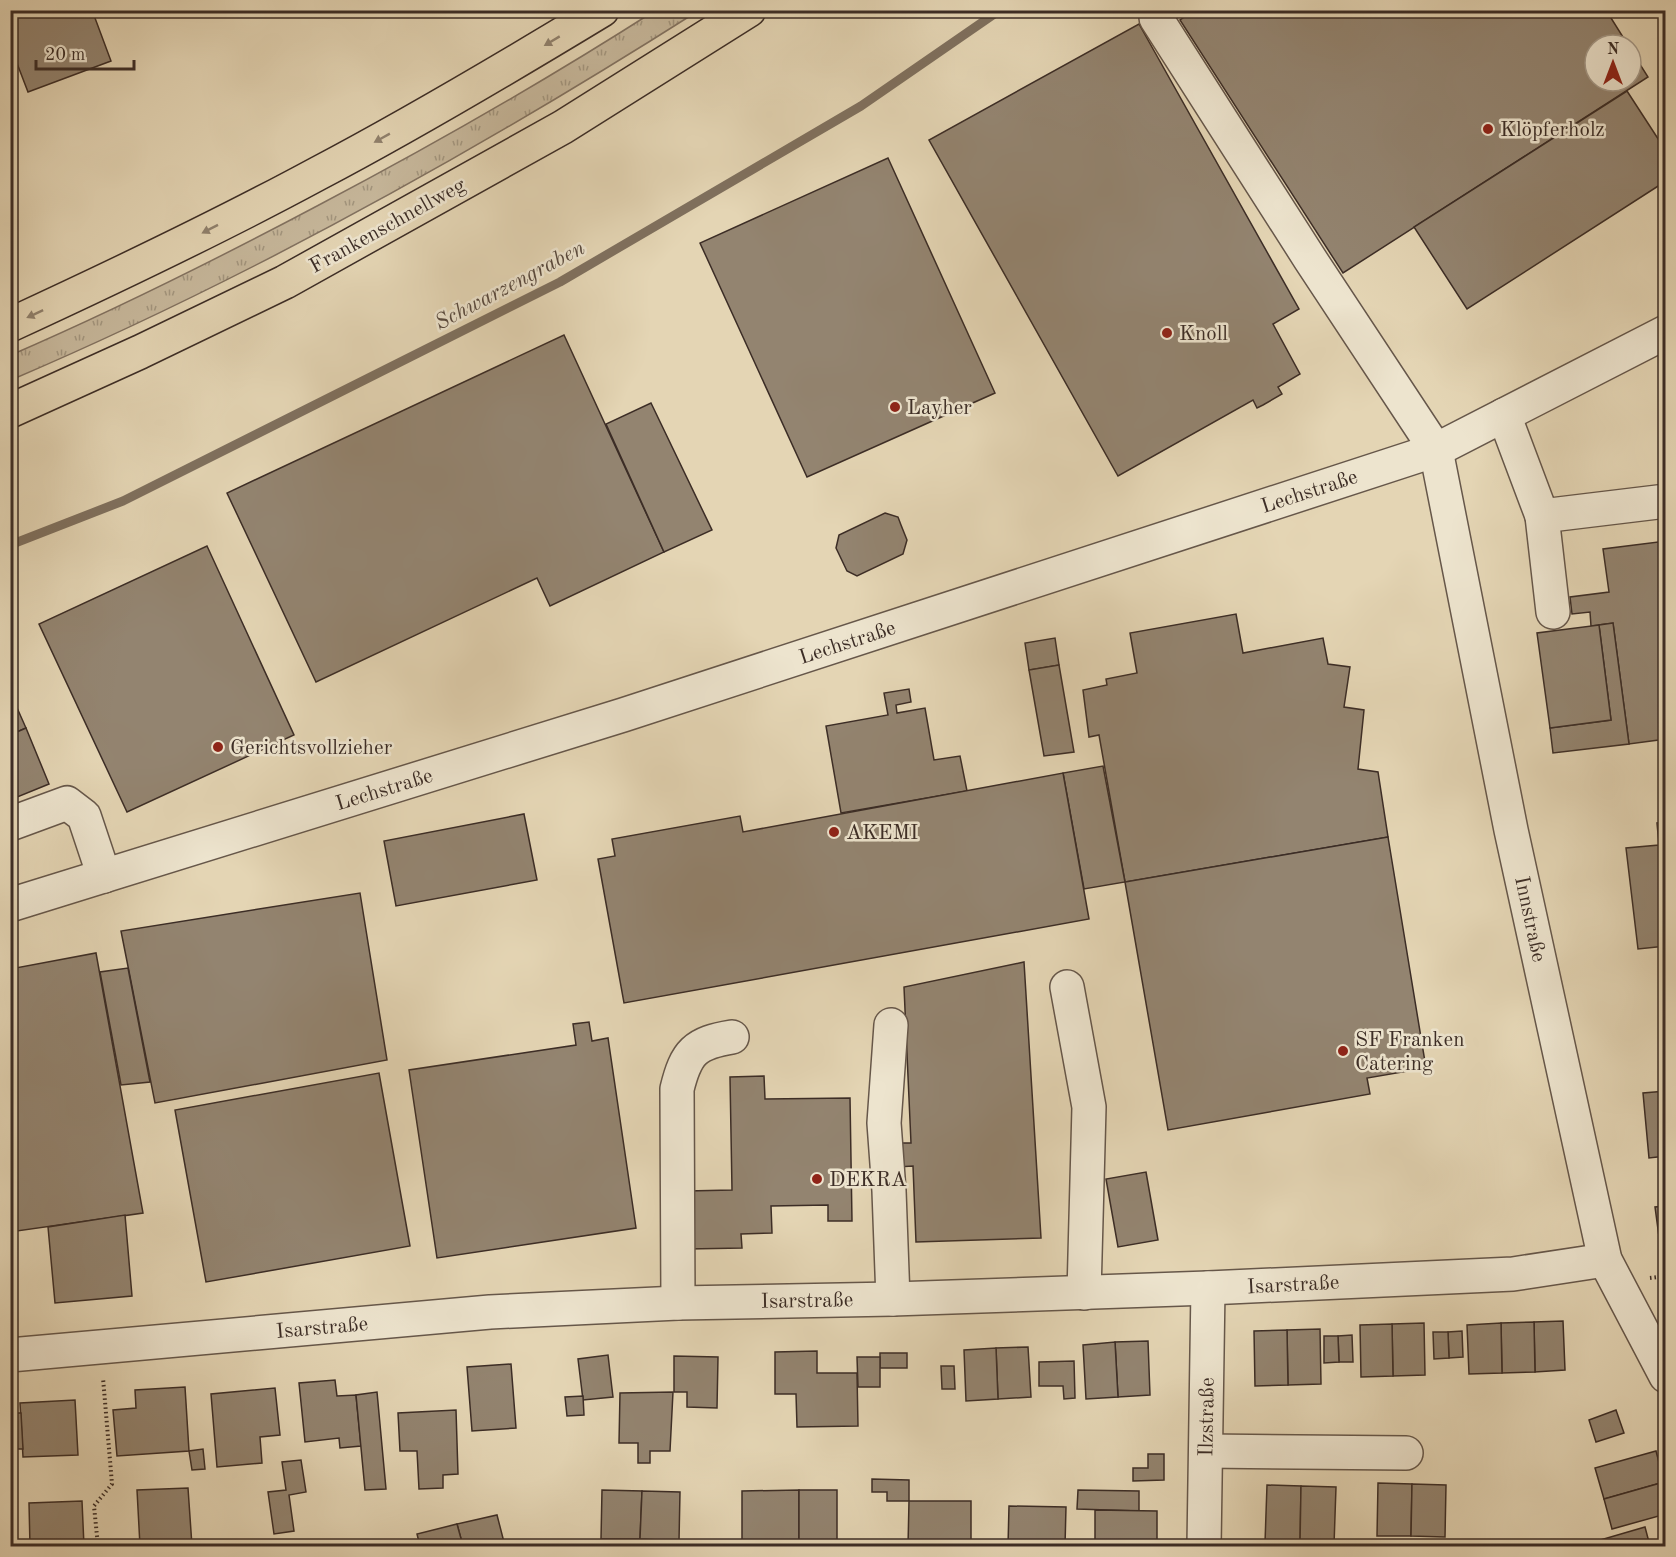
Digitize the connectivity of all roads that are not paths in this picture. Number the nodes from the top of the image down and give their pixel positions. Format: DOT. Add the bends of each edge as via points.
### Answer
graph roads {
  1 [pos="602,10"];
  2 [pos="749,10"];
  3 [pos="1156,10"];
  4 [pos="10,325"];
  5 [pos="1665,332"];
  6 [pos="10,411"];
  7 [pos="1504,415"];
  8 [pos="1436,450"];
  9 [pos="1665,501"];
  10 [pos="1542,516"];
  11 [pos="1553,612"];
  12 [pos="10,824"];
  13 [pos="104,876"];
  14 [pos="10,905"];
  15 [pos="1067,987"];
  16 [pos="891,1025"];
  17 [pos="732,1037"];
  18 [pos="1605,1260"];
  19 [pos="1209,1288"];
  20 [pos="1084,1293"];
  21 [pos="893,1299"];
  22 [pos="678,1303"];
  23 [pos="10,1355"];
  24 [pos="1665,1376"];
  25 [pos="1206,1451"];
  26 [pos="1406,1453"];
  27 [pos="1204,1546"];
  1 -- 4 [label="highway, one-way" via="518,62 318,174"];
  2 -- 6 [label="highway, Frankenschnellweg" via="563,127 285,282"];
  3 -- 8 [label="street" via="1156,18"];
  5 -- 7 [label="street, Lechstraße"];
  7 -- 8 [label="street, Lechstraße"];
  7 -- 10 [label="street"];
  8 -- 13 [label="street, Lechstraße" via="612,718"];
  8 -- 18 [label="street, Innstraße" via="1514,842"];
  9 -- 10 [label="street"];
  10 -- 11 [label="street"];
  12 -- 13 [label="street" via="67,803 84,816"];
  13 -- 14 [label="street, Lechstraße"];
  15 -- 20 [label="street" via="1089,1107"];
  16 -- 21 [label="street" via="884,1123"];
  17 -- 22 [label="street" via="711,1041 695,1050 683,1066 677,1089"];
  18 -- 19 [label="street, Isarstraße" via="1513,1274"];
  18 -- 24 [label="street, Innstraße"];
  19 -- 20 [label="street, Isarstraße"];
  19 -- 25 [label="street, Ilzstraße"];
  20 -- 21 [label="street, Isarstraße"];
  21 -- 22 [label="street, Isarstraße"];
  22 -- 23 [label="street, Isarstraße" via="490,1312"];
  25 -- 26 [label="street"];
  25 -- 27 [label="street, Ilzstraße"];
}
